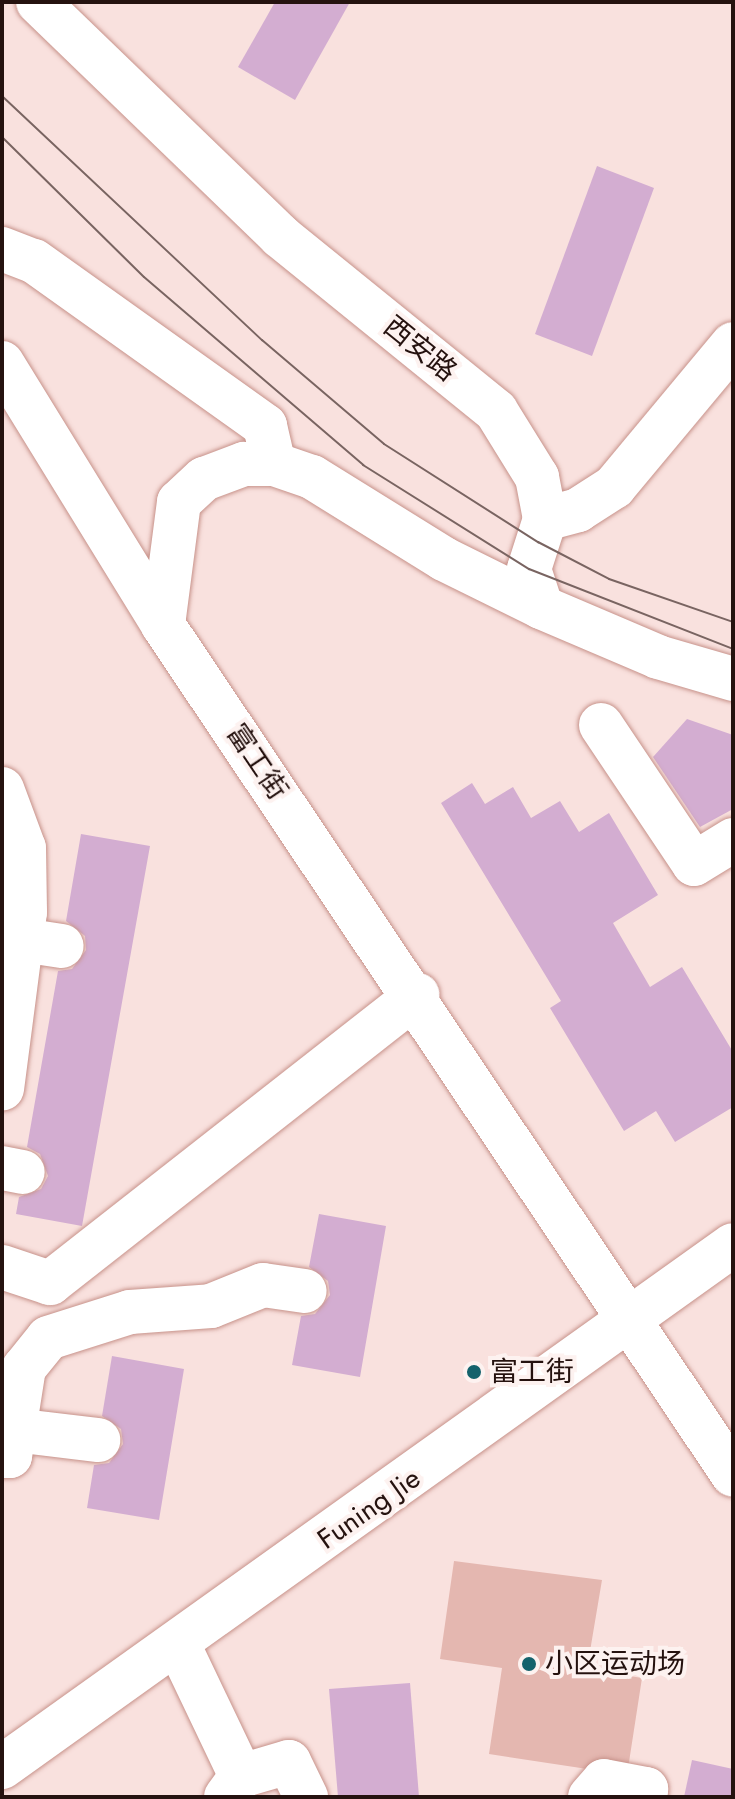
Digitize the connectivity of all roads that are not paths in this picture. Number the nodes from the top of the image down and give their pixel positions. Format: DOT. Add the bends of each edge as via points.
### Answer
graph roads {
  1 [pos="47,7"];
  2 [pos="2,249"];
  3 [pos="733,344"];
  4 [pos="2,363"];
  5 [pos="274,464"];
  6 [pos="545,519"];
  7 [pos="541,607"];
  8 [pos="163,625"];
  9 [pos="733,679"];
  10 [pos="601,725"];
  11 [pos="2,789"];
  12 [pos="733,840"];
  13 [pos="417,995"];
  14 [pos="18,1064"];
  15 [pos="733,1245"];
  16 [pos="2,1267"];
  17 [pos="305,1291"];
  18 [pos="629,1323"];
  19 [pos="98,1440"];
  20 [pos="8,1443"];
  21 [pos="733,1475"];
  22 [pos="178,1644"];
  23 [pos="2,1767"];
  24 [pos="233,1787"];
  25 [pos="306,1797"];
  26 [pos="590,1797"];
  27 [pos="645,1797"];
  1 -- 6 [label="street, 西安路" via="280,236 496,411 537,477"];
  2 -- 5 [label="street" via="34,261 265,426"];
  3 -- 6 [label="street" via="614,487 578,510"];
  4 -- 8 [label="street, 富工街"];
  5 -- 7 [label="street" via="312,477 444,559"];
  5 -- 8 [label="street" via="244,464 204,479 179,502"];
  6 -- 7 [label="street, 西安路" via="529,569"];
  7 -- 9 [label="street" via="658,657"];
  8 -- 13 [label="street, 富工街"];
  10 -- 12 [label="street" via="694,864"];
  11 -- 14 [label="street" via="24,848 42,943"];
  13 -- 16 [label="street" via="50,1283"];
  13 -- 18 [label="street, 富工街"];
  15 -- 18 [label="street, Funing Jie"];
  17 -- 20 [label="street" via="263,1285 211,1306 130,1312 48,1338 24,1368"];
  18 -- 21 [label="street, 富工街"];
  18 -- 22 [label="street, Funing Jie"];
  19 -- 20 [label="street"];
  22 -- 23 [label="street, Funing Jie"];
  22 -- 24 [label="street"];
  24 -- 25 [label="street" via="289,1762"];
  26 -- 27 [label="street" via="604,1781 646,1789"];
}
